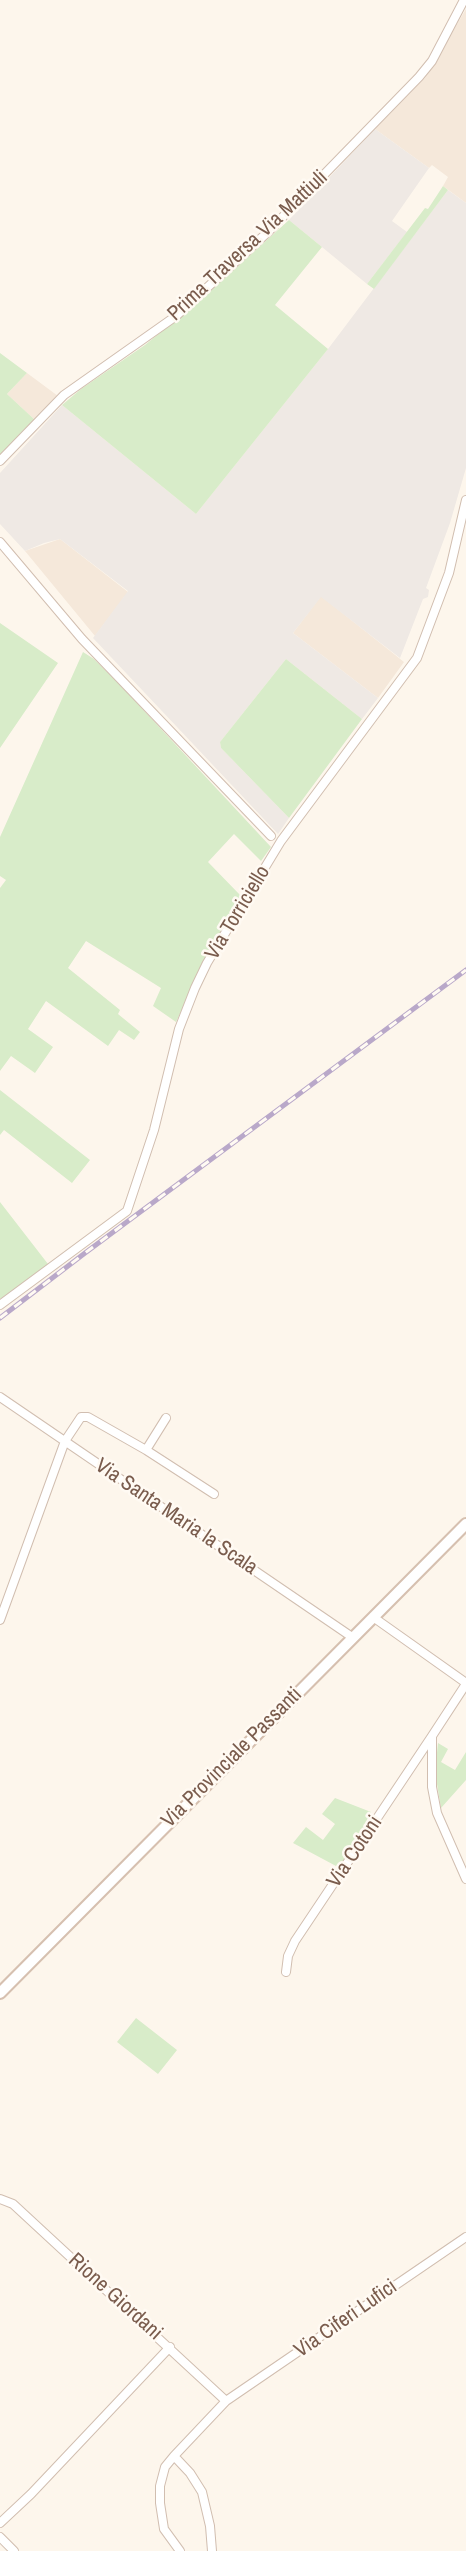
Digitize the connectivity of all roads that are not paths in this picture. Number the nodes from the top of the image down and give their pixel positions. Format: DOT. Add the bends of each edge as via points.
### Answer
graph roads {
  1 [pos="464,0"];
  2 [pos="0,461"];
  3 [pos="466,500"];
  4 [pos="0,542"];
  5 [pos="271,836"];
  6 [pos="0,1305"];
  7 [pos="0,1397"];
  8 [pos="166,1418"];
  9 [pos="65,1441"];
  10 [pos="146,1450"];
  11 [pos="214,1494"];
  12 [pos="466,1524"];
  13 [pos="373,1617"];
  14 [pos="0,1620"];
  15 [pos="352,1637"];
  16 [pos="466,1683"];
  17 [pos="432,1736"];
  18 [pos="466,1879"];
  19 [pos="285,1972"];
  20 [pos="0,1993"];
  21 [pos="0,2199"];
  22 [pos="466,2237"];
  23 [pos="170,2347"];
  24 [pos="226,2401"];
  25 [pos="174,2456"];
  26 [pos="0,2523"];
  27 [pos="0,2537"];
  28 [pos="14,2551"];
  29 [pos="180,2551"];
  30 [pos="212,2551"];
  1 -- 2 [label="street, Prima Traversa Via Mattiuli" via="432,61 419,77 269,231 176,316 64,395"];
  3 -- 6 [label="street, Via Torriciello" via="449,573 417,658 281,841 195,988 179,1029 154,1130 127,1210"];
  4 -- 5 [label="street, Via Torriciello" via="82,639"];
  7 -- 9 [label="street, Via Santa Maria la Scala"];
  8 -- 10 [label="street"];
  9 -- 10 [label="street" via="81,1416"];
  9 -- 14 [label="street"];
  9 -- 15 [label="street, Via Santa Maria la Scala"];
  10 -- 11 [label="street"];
  12 -- 13 [label="main road, Via Provinciale Passanti"];
  13 -- 15 [label="main road, Via Provinciale Passanti"];
  13 -- 16 [label="street"];
  15 -- 20 [label="main road, Via Provinciale Passanti"];
  16 -- 17 [label="street, Via Cotoni"];
  17 -- 18 [label="street" via="432,1787 437,1813"];
  17 -- 19 [label="street, Via Cotoni" via="295,1941"];
  21 -- 23 [label="street, Rione Giordani" via="13,2204"];
  22 -- 24 [label="street, Via Ciferi Lufici"];
  23 -- 24 [label="street, Rione Giordani"];
  23 -- 26 [label="street"];
  24 -- 25 [label="street, Via Ciferi Lufici"];
  25 -- 29 [label="street, Via Ciferi Lufici" via="165,2467 160,2504 164,2529"];
  25 -- 30 [label="street" via="202,2492"];
  27 -- 28 [label="street"];
}
